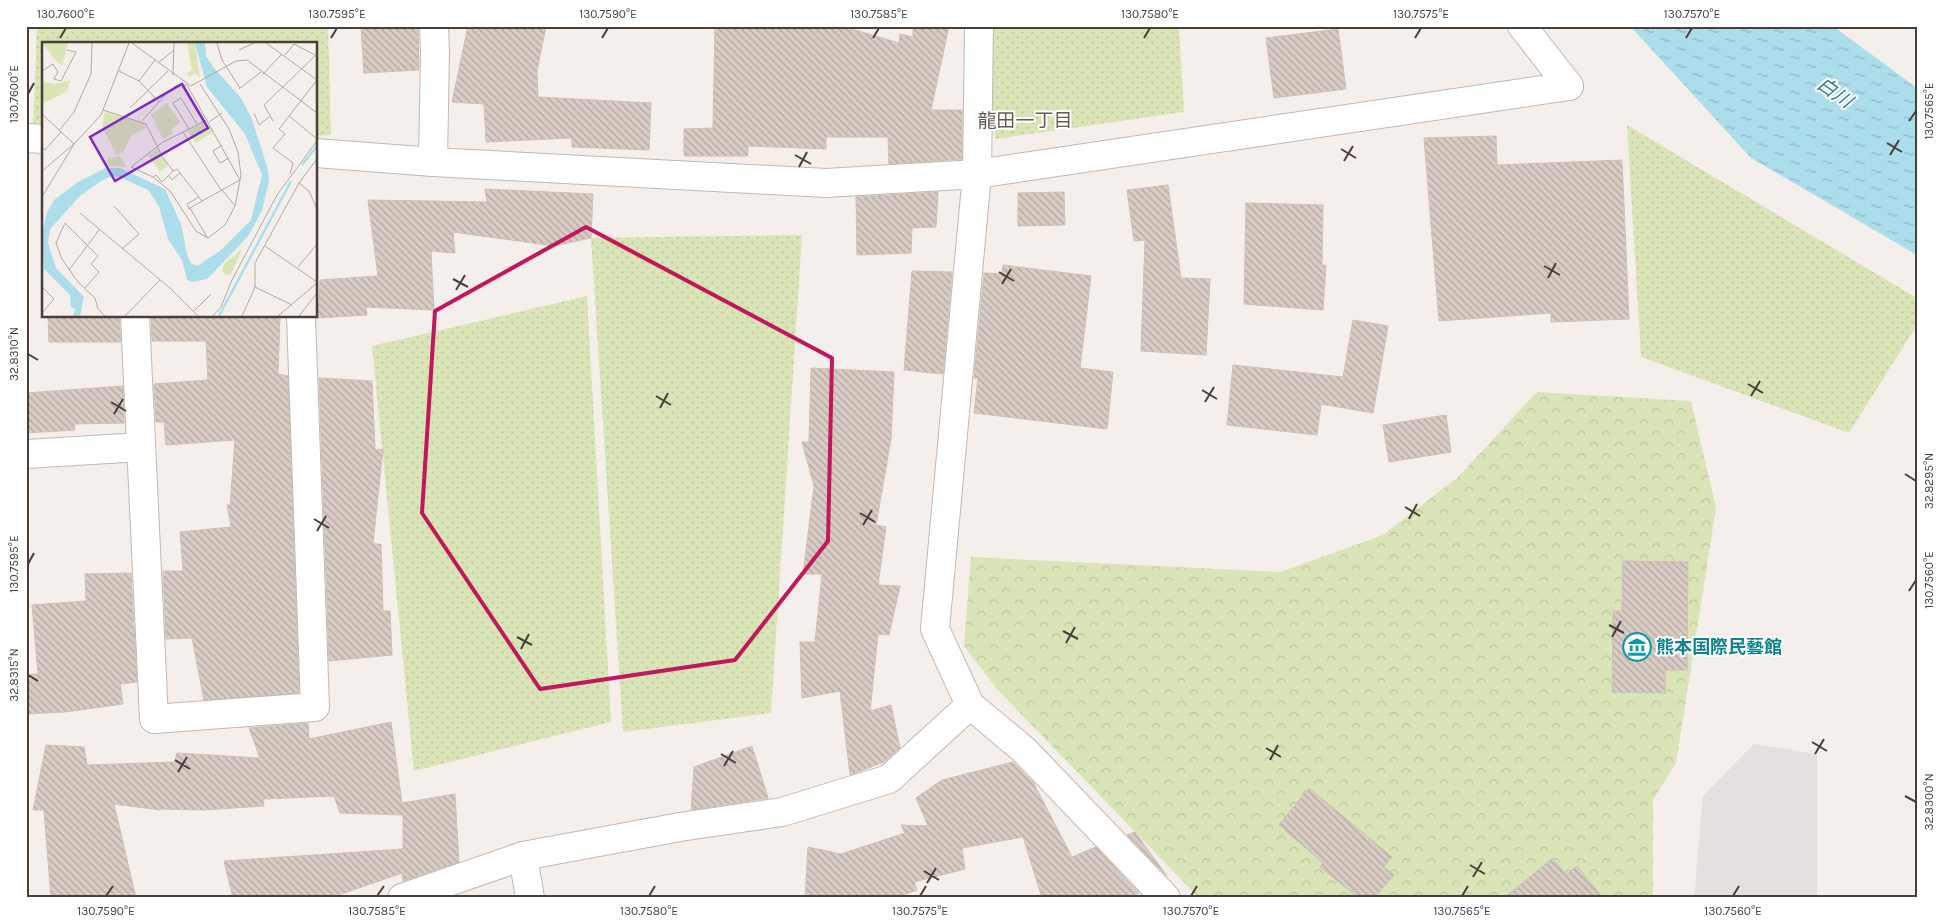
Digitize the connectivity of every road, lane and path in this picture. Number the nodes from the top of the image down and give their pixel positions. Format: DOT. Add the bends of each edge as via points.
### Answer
graph roads {
  1 [pos="434,26"];
  2 [pos="979,26"];
  3 [pos="1522,26"];
  4 [pos="26,138"];
  5 [pos="42,140"];
  6 [pos="318,153"];
  7 [pos="433,162"];
  8 [pos="977,174"];
  9 [pos="135,318"];
  10 [pos="300,318"];
  11 [pos="141,447"];
  12 [pos="26,454"];
  13 [pos="970,705"];
  14 [pos="523,856"];
  15 [pos="402,898"];
  16 [pos="530,898"];
  17 [pos="1166,898"];
  1 -- 7 [label="street"];
  2 -- 8 [label="street"];
  3 -- 8 [label="street" via="1569,86"];
  4 -- 5 [label="street"];
  6 -- 7 [label="street"];
  7 -- 8 [label="street" via="826,183"];
  8 -- 13 [label="street" via="935,629"];
  9 -- 11 [label="street"];
  10 -- 11 [label="street" via="315,707 154,719"];
  11 -- 12 [label="street"];
  13 -- 14 [label="street" via="889,779 782,812"];
  13 -- 17 [label="street" via="1024,750"];
  14 -- 15 [label="street"];
  14 -- 16 [label="street"];
}
